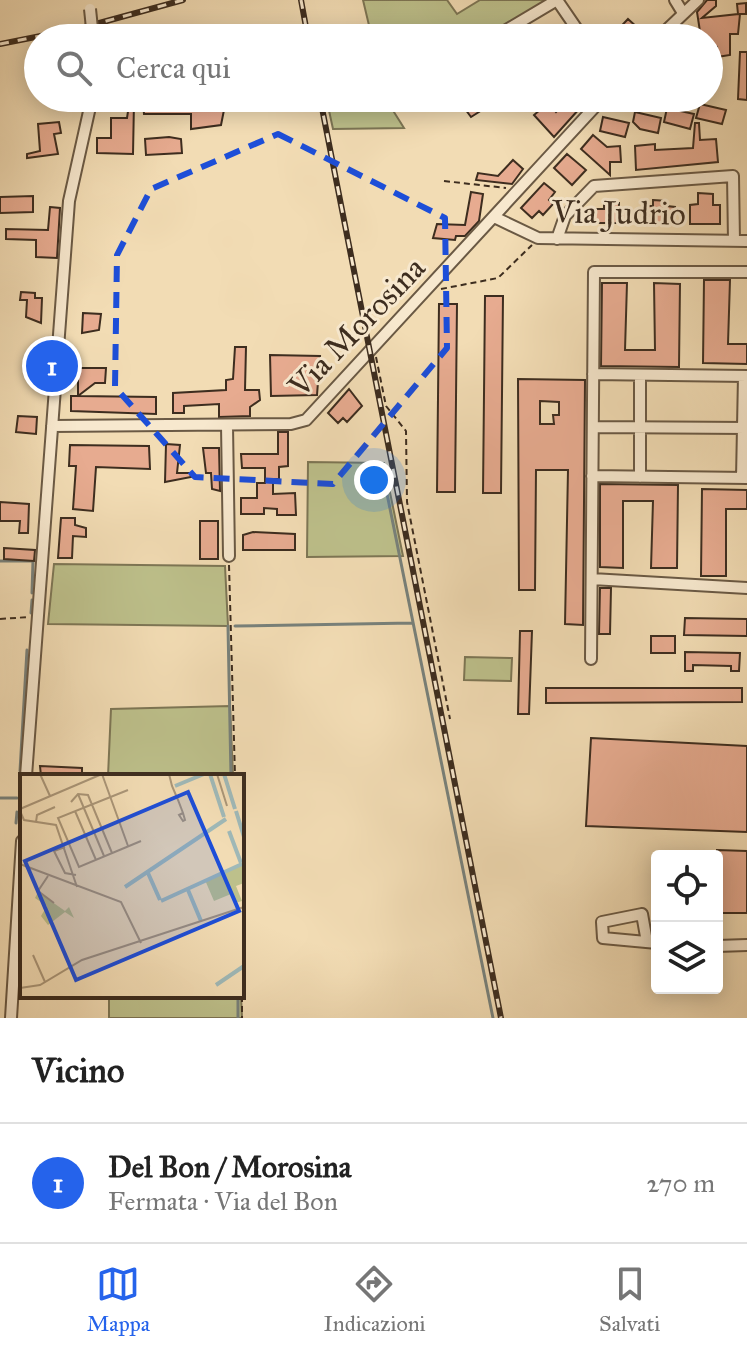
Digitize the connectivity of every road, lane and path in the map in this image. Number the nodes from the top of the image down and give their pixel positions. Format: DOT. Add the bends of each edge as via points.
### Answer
graph roads {
  1 [pos="675,0"];
  2 [pos="698,0"];
  3 [pos="683,13"];
  4 [pos="517,24"];
  5 [pos="574,24"];
  6 [pos="672,24"];
  7 [pos="89,112"];
  8 [pos="590,112"];
  9 [pos="444,181"];
  10 [pos="519,189"];
  11 [pos="494,217"];
  12 [pos="538,238"];
  13 [pos="557,239"];
  14 [pos="734,241"];
  15 [pos="747,241"];
  16 [pos="747,272"];
  17 [pos="427,292"];
  18 [pos="374,348"];
  19 [pos="593,374"];
  20 [pos="640,375"];
  21 [pos="746,376"];
  22 [pos="227,425"];
  23 [pos="52,426"];
  24 [pos="593,427"];
  25 [pos="640,427"];
  26 [pos="745,428"];
  27 [pos="592,476"];
  28 [pos="640,477"];
  29 [pos="744,478"];
  30 [pos="229,556"];
  31 [pos="592,579"];
  32 [pos="747,588"];
  33 [pos="38,617"];
  34 [pos="0,619"];
  35 [pos="591,659"];
  36 [pos="450,719"];
  37 [pos="26,774"];
  38 [pos="235,774"];
  39 [pos="20,889"];
  40 [pos="652,943"];
  41 [pos="747,945"];
  42 [pos="723,946"];
  43 [pos="11,1018"];
  1 -- 3 [label="street"];
  2 -- 3 [label="street"];
  3 -- 6 [label="street"];
  4 -- 5 [label="street" via="557,0"];
  7 -- 23 [label="street" via="69,201"];
  8 -- 10 [label="street, Via Morosina"];
  9 -- 10 [label="path"];
  10 -- 11 [label="street, Via Morosina"];
  11 -- 12 [label="street, Via Judrio"];
  11 -- 17 [label="street, Via Morosina"];
  12 -- 13 [label="street, Via Judrio"];
  12 -- 17 [label="path" via="498,278"];
  13 -- 14 [label="street, Via Judrio"];
  13 -- 14 [label="street" via="565,216 594,186 733,176"];
  14 -- 15 [label="street, Via Judrio"];
  16 -- 19 [label="street" via="594,272"];
  17 -- 18 [label="street, Via Morosina"];
  18 -- 22 [label="street, Via Morosina" via="306,420"];
  18 -- 36 [label="path" via="386,406 406,431 407,502"];
  19 -- 20 [label="street"];
  19 -- 24 [label="street"];
  20 -- 21 [label="street"];
  20 -- 25 [label="street"];
  21 -- 26 [label="street"];
  22 -- 23 [label="street, Via Morosina"];
  22 -- 30 [label="street"];
  23 -- 33 [label="street"];
  24 -- 25 [label="street"];
  24 -- 27 [label="street"];
  25 -- 26 [label="street"];
  25 -- 28 [label="street"];
  26 -- 29 [label="street"];
  27 -- 28 [label="street"];
  27 -- 31 [label="street"];
  28 -- 29 [label="street"];
  30 -- 38 [label="path"];
  31 -- 32 [label="street"];
  31 -- 35 [label="street"];
  33 -- 34 [label="path"];
  33 -- 37 [label="street"];
  39 -- 43 [label="street"];
  40 -- 40 [label="street" via="603,938 602,922 642,914"];
  41 -- 42 [label="street"];
}
